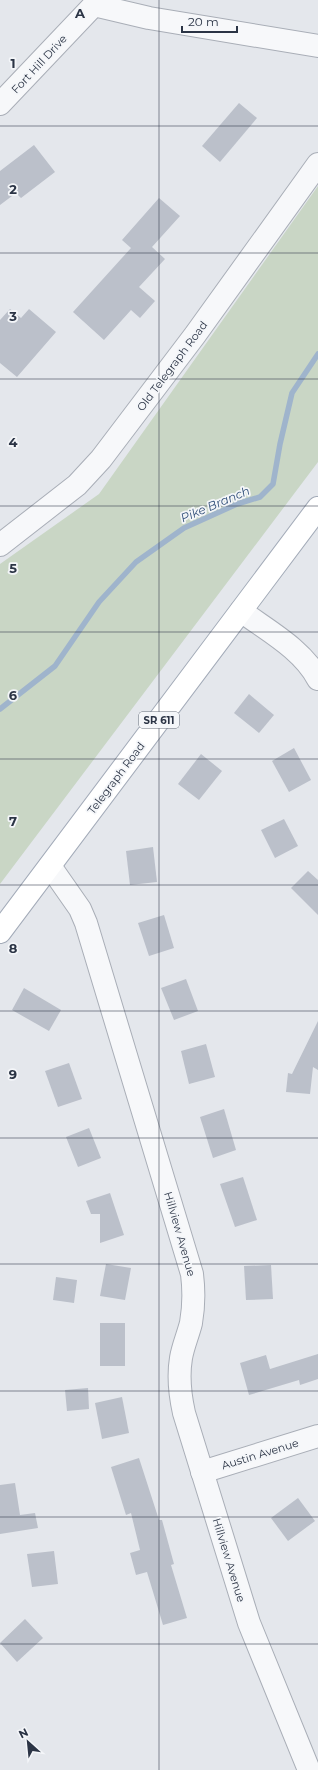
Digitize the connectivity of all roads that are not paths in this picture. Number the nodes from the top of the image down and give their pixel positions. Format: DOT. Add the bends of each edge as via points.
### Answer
graph roads {
  1 [pos="92,3"];
  2 [pos="318,46"];
  3 [pos="0,104"];
  4 [pos="318,164"];
  5 [pos="318,508"];
  6 [pos="0,545"];
  7 [pos="241,611"];
  8 [pos="318,679"];
  9 [pos="50,866"];
  10 [pos="0,932"];
  11 [pos="318,1436"];
  12 [pos="202,1472"];
  13 [pos="309,1770"];
  1 -- 2 [label="street" via="149,18"];
  1 -- 3 [label="street, Fort Hill Drive"];
  4 -- 6 [label="street, Old Telegraph Road" via="190,342 101,459 77,484"];
  5 -- 7 [label="main road, Telegraph Road / SR 611"];
  7 -- 8 [label="street" via="293,648"];
  7 -- 9 [label="main road, Telegraph Road / SR 611"];
  9 -- 10 [label="main road, Telegraph Road / SR 611"];
  9 -- 12 [label="street, Hillview Avenue" via="80,909 86,923 192,1274 194,1305 180,1375 184,1413"];
  11 -- 12 [label="street, Austin Avenue"];
  12 -- 13 [label="street, Hillview Avenue" via="249,1624"];
}
